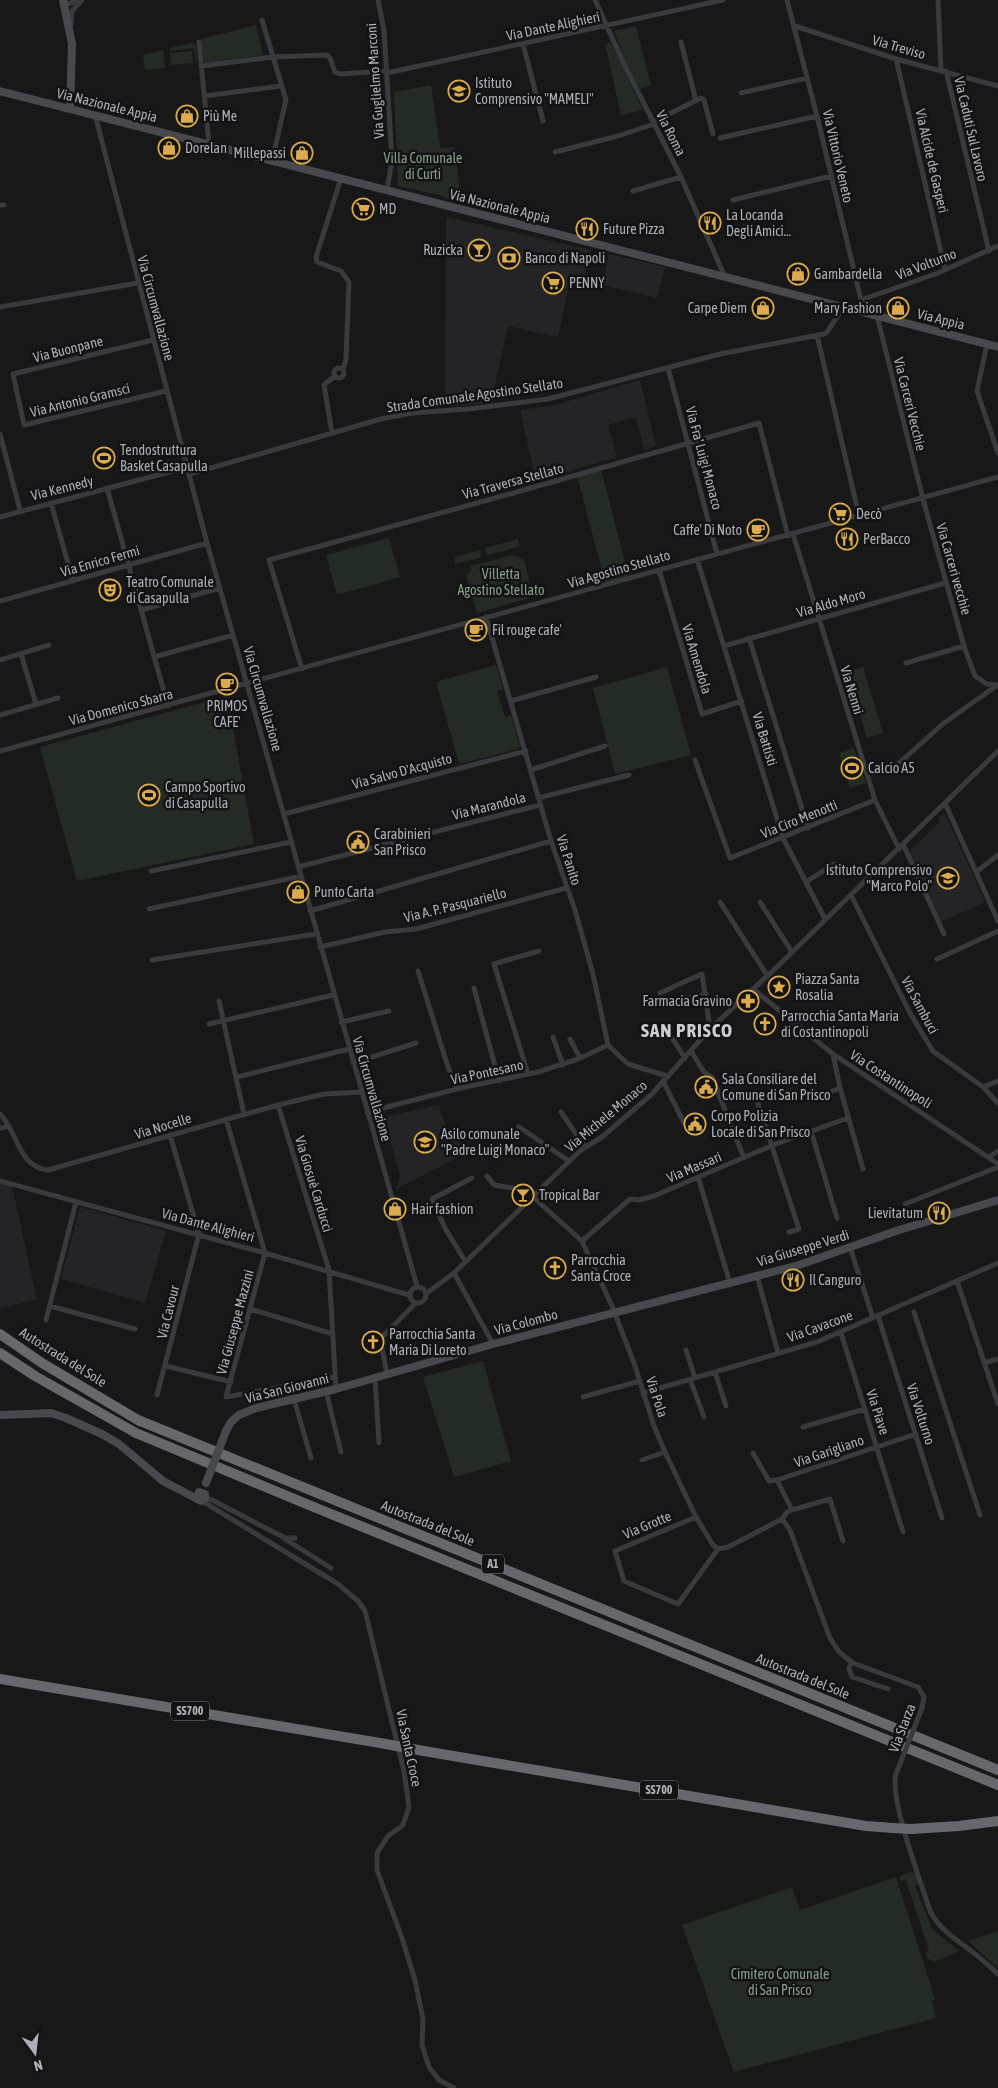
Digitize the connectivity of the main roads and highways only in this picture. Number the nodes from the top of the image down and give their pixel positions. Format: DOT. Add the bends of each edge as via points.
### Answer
graph roads {
  1 [pos="0,1334"];
  2 [pos="0,1352"];
  3 [pos="0,1679"];
  4 [pos="998,1770"];
  5 [pos="998,1786"];
  6 [pos="998,1821"];
  1 -- 4 [label="highway, Autostrada del Sole / A1" via="138,1420"];
  2 -- 5 [label="highway, Autostrada del Sole / A1" via="35,1376 136,1433"];
  3 -- 6 [label="highway, SS700, bridge" via="866,1826 911,1828"];
}
